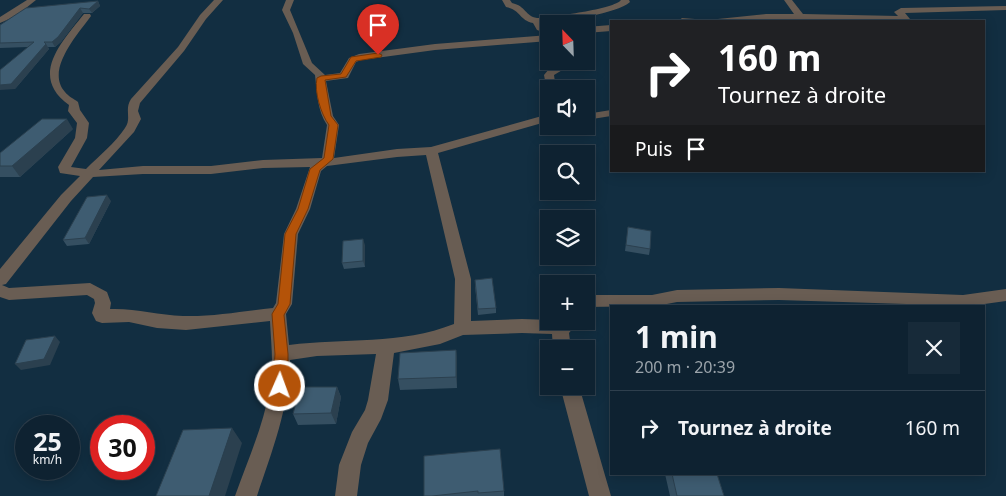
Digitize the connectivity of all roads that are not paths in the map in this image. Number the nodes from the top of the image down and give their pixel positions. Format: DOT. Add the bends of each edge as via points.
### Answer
graph roads {
  1 [pos="32,0"];
  2 [pos="219,0"];
  3 [pos="290,0"];
  4 [pos="506,0"];
  5 [pos="625,0"];
  6 [pos="788,0"];
  7 [pos="1006,8"];
  8 [pos="87,16"];
  9 [pos="800,17"];
  10 [pos="0,20"];
  11 [pos="726,20"];
  12 [pos="537,21"];
  13 [pos="540,26"];
  14 [pos="595,30"];
  15 [pos="609,30"];
  16 [pos="540,40"];
  17 [pos="556,70"];
  18 [pos="321,78"];
  19 [pos="550,80"];
  20 [pos="610,113"];
  21 [pos="595,116"];
  22 [pos="540,120"];
  23 [pos="431,151"];
  24 [pos="324,163"];
  25 [pos="90,172"];
  26 [pos="0,280"];
  27 [pos="0,291"];
  28 [pos="1006,295"];
  29 [pos="595,301"];
  30 [pos="278,314"];
  31 [pos="540,325"];
  32 [pos="462,328"];
  33 [pos="386,347"];
  34 [pos="282,354"];
  35 [pos="572,395"];
  36 [pos="246,496"];
  37 [pos="346,496"];
  38 [pos="600,496"];
  1 -- 10 [label="street"];
  2 -- 25 [label="street" via="206,11 180,50 137,98 132,105 135,119 130,130"];
  3 -- 18 [label="street" via="286,10 308,64"];
  4 -- 12 [label="street" via="508,5 518,7 528,19"];
  5 -- 12 [label="street" via="622,6"];
  6 -- 9 [label="street"];
  7 -- 9 [label="street" via="898,12 906,18 903,19"];
  8 -- 25 [label="street" via="68,40 53,76 60,94 74,104 74,111 80,114 84,124 84,133 64,168"];
  9 -- 11 [label="street"];
  12 -- 13 [label="street"];
  14 -- 15 [label="street"];
  16 -- 18 [label="street" via="434,47 359,57 351,61 346,75"];
  17 -- 19 [label="street" via="549,75"];
  18 -- 24 [label="street" via="327,116 333,125 328,159"];
  20 -- 21 [label="street"];
  22 -- 23 [label="street"];
  23 -- 24 [label="street"];
  23 -- 32 [label="street" via="463,279"];
  24 -- 25 [label="street" via="263,164 211,170"];
  24 -- 30 [label="street" via="315,169 303,209 293,227 284,304"];
  25 -- 26 [label="street" via="60,204"];
  27 -- 30 [label="street" via="9,294 90,289 101,296 102,316 129,315 170,322"];
  28 -- 29 [label="street" via="963,301 779,294"];
  30 -- 34 [label="street"];
  31 -- 32 [label="street"];
  32 -- 33 [label="street" via="426,341"];
  33 -- 34 [label="street" via="317,349"];
  33 -- 37 [label="street" via="378,400 350,465"];
  34 -- 36 [label="street" via="280,386"];
  35 -- 38 [label="street"];
}
